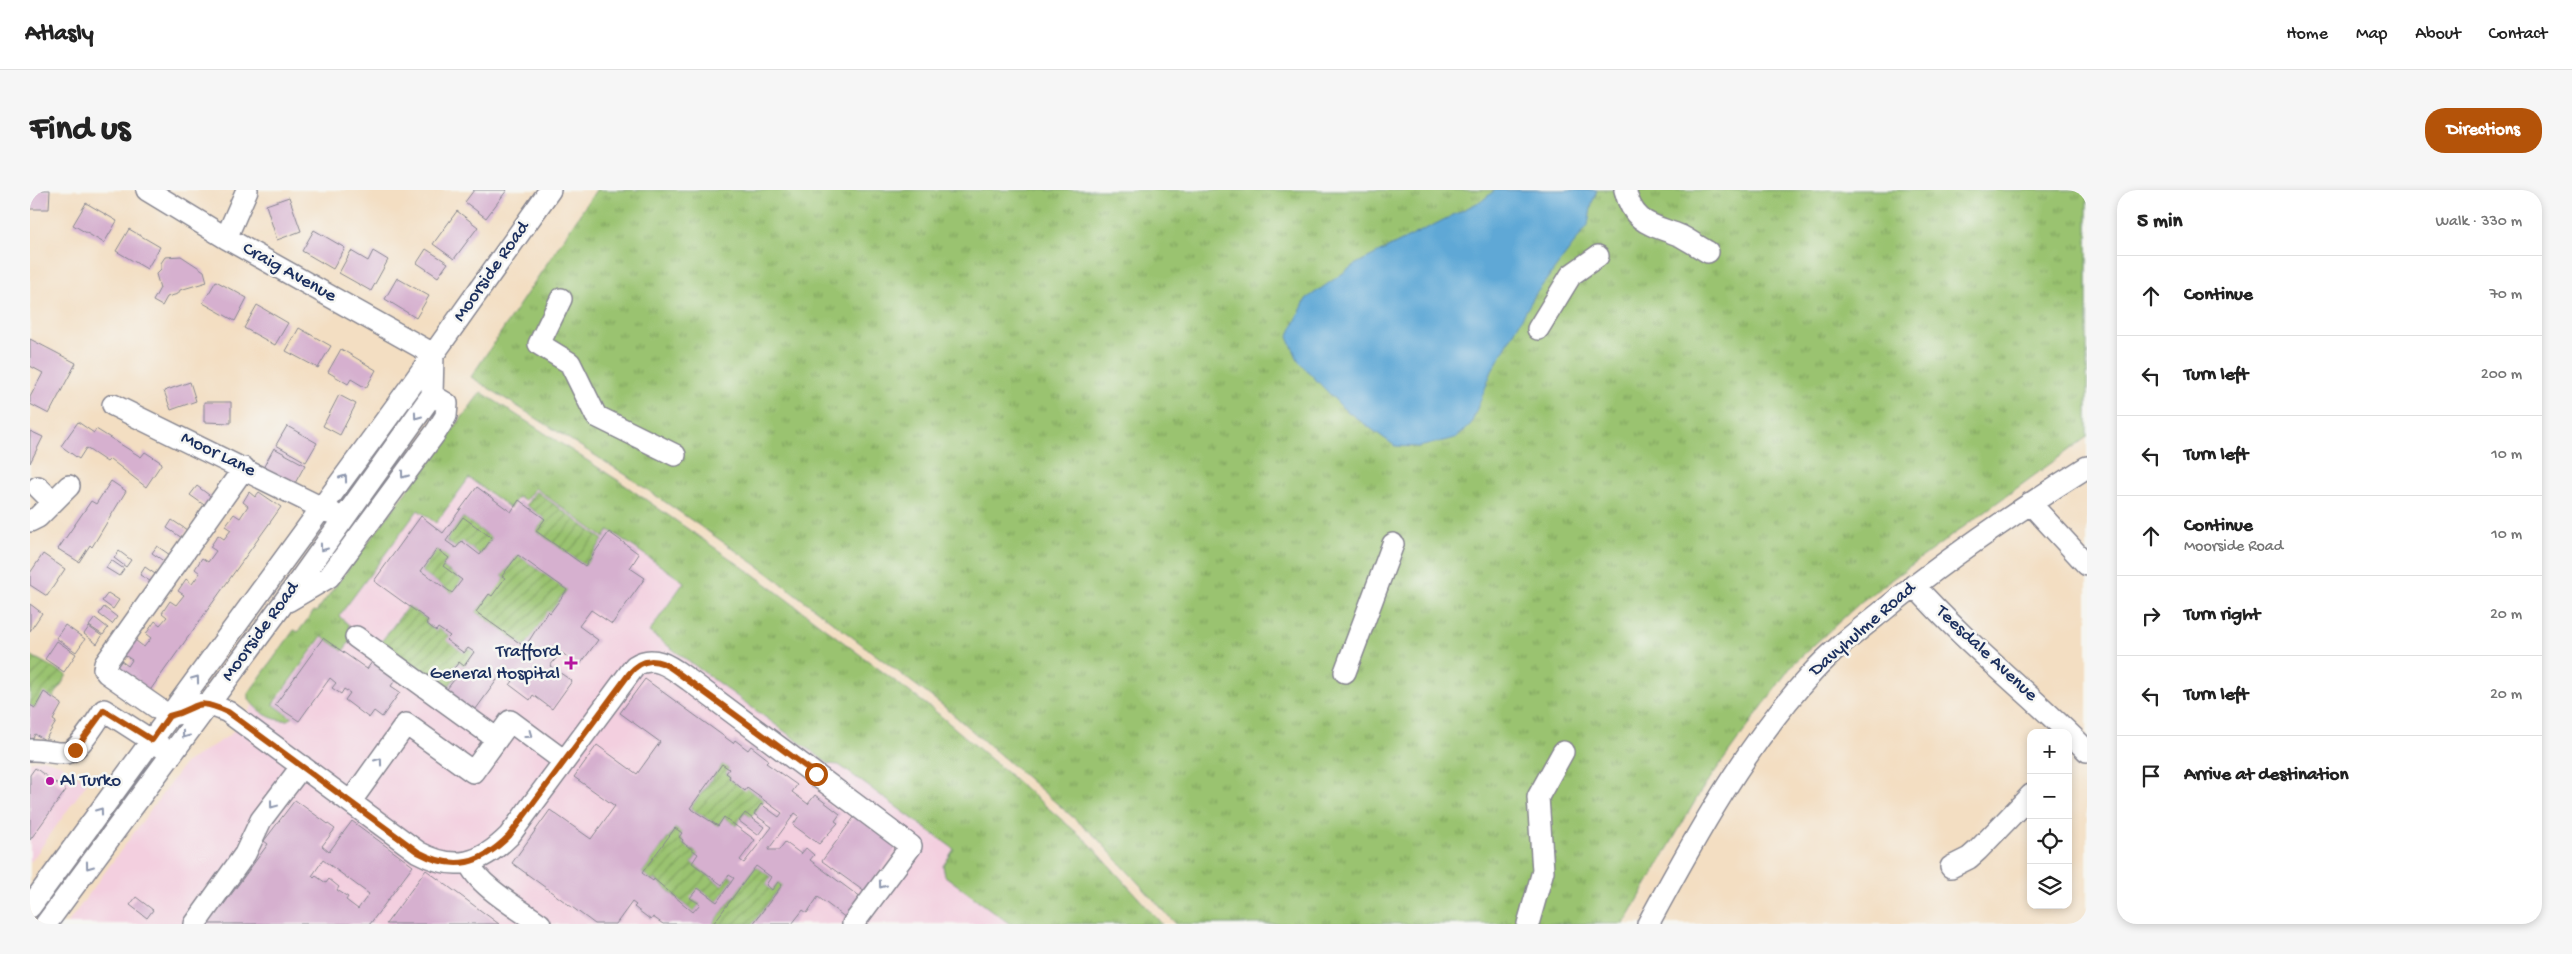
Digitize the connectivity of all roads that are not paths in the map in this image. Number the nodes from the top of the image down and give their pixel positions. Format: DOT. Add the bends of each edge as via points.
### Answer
graph roads {
  1 [pos="146,190"];
  2 [pos="247,190"];
  3 [pos="550,190"];
  4 [pos="1625,190"];
  5 [pos="226,238"];
  6 [pos="1708,252"];
  7 [pos="1598,256"];
  8 [pos="561,298"];
  9 [pos="1538,328"];
  10 [pos="434,354"];
  11 [pos="432,395"];
  12 [pos="113,405"];
  13 [pos="675,455"];
  14 [pos="2087,467"];
  15 [pos="244,468"];
  16 [pos="69,486"];
  17 [pos="38,487"];
  18 [pos="54,502"];
  19 [pos="2030,503"];
  20 [pos="322,507"];
  21 [pos="343,520"];
  22 [pos="30,521"];
  23 [pos="1393,544"];
  24 [pos="2087,565"];
  25 [pos="1914,585"];
  26 [pos="282,605"];
  27 [pos="356,637"];
  28 [pos="1345,672"];
  29 [pos="209,703"];
  30 [pos="169,716"];
  31 [pos="497,739"];
  32 [pos="152,740"];
  33 [pos="30,750"];
  34 [pos="2079,750"];
  35 [pos="1563,752"];
  36 [pos="172,754"];
  37 [pos="564,761"];
  38 [pos="302,766"];
  39 [pos="2027,799"];
  40 [pos="351,801"];
  41 [pos="469,862"];
  42 [pos="1951,867"];
  43 [pos="30,907"];
  44 [pos="46,924"];
  45 [pos="195,924"];
  46 [pos="540,924"];
  47 [pos="854,924"];
  48 [pos="1528,924"];
  49 [pos="1648,924"];
  1 -- 5 [label="street, Craig Avenue"];
  2 -- 5 [label="street"];
  3 -- 10 [label="street, Moorside Road"];
  4 -- 6 [label="street" via="1629,205 1645,224 1681,237"];
  5 -- 10 [label="street, Craig Avenue"];
  7 -- 9 [label="street" via="1571,275"];
  8 -- 13 [label="street" via="539,344 570,364 596,416"];
  10 -- 11 [label="street"];
  20 -- 10 [label="street, Moorside Road, one-way"];
  11 -- 21 [label="street, Moorside Road, one-way"];
  11 -- 26 [label="street, one-way" via="447,404 446,416 436,432 329,577"];
  12 -- 15 [label="street, Moor Lane"];
  14 -- 19 [label="street, Davyhulme Road"];
  15 -- 20 [label="street, Moor Lane"];
  15 -- 30 [label="street" via="104,664 107,672"];
  16 -- 18 [label="street"];
  17 -- 18 [label="street"];
  18 -- 22 [label="street"];
  19 -- 24 [label="street"];
  19 -- 25 [label="street, Davyhulme Road"];
  20 -- 21 [label="street, Moor Lane"];
  30 -- 20 [label="street, Moorside Road, one-way"];
  21 -- 26 [label="street, Moorside Road, one-way"];
  23 -- 28 [label="street"];
  25 -- 34 [label="street, Teesdale Avenue" via="2039,703"];
  25 -- 49 [label="street, Davyhulme Road" via="1847,640 1780,710 1721,797"];
  26 -- 29 [label="street, Moorside Road"];
  27 -- 31 [label="street"];
  29 -- 30 [label="street"];
  29 -- 36 [label="street, Moorside Road, one-way"];
  29 -- 38 [label="street" via="228,712"];
  30 -- 32 [label="street, Moorside Road"];
  31 -- 37 [label="street, one-way" via="510,721"];
  40 -- 31 [label="street, one-way" via="406,724 473,772"];
  32 -- 33 [label="street" via="104,710 75,750 67,754"];
  32 -- 36 [label="street"];
  43 -- 32 [label="street, Moorside Road, one-way"];
  35 -- 48 [label="street" via="1538,797 1542,871"];
  36 -- 44 [label="street, Moorside Road, one-way"];
  37 -- 41 [label="street" via="509,836 487,856"];
  37 -- 47 [label="street, one-way" via="635,666 649,660 658,661 911,846"];
  38 -- 40 [label="street"];
  38 -- 45 [label="street, one-way" via="261,820 244,854"];
  39 -- 42 [label="street" via="1969,858"];
  40 -- 41 [label="street" via="430,858 443,862"];
  41 -- 46 [label="street" via="480,879"];
}
